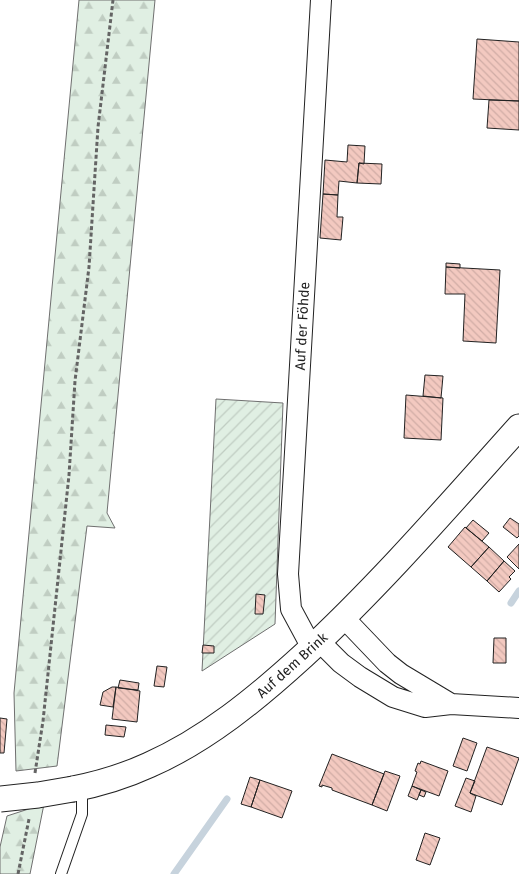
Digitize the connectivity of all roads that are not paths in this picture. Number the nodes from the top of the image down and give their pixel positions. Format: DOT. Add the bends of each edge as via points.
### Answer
graph roads {
  1 [pos="321,0"];
  2 [pos="519,427"];
  3 [pos="344,618"];
  4 [pos="316,644"];
  5 [pos="451,704"];
  6 [pos="519,708"];
  7 [pos="77,788"];
  8 [pos="0,799"];
  9 [pos="61,874"];
  1 -- 4 [label="street, Auf der Föhde" via="288,574 291,609"];
  2 -- 3 [label="street, Auf dem Brink"];
  3 -- 4 [label="street, Auf dem Brink"];
  3 -- 5 [label="street" via="387,663"];
  4 -- 5 [label="street, Auf der Föhde" via="393,697 425,706"];
  4 -- 7 [label="street, Auf dem Brink" via="265,691 204,734 150,765"];
  5 -- 6 [label="street, Auf der Föhde"];
  7 -- 8 [label="street, Auf dem Brink, bridge"];
  7 -- 9 [label="lane" via="82,814"];
}
